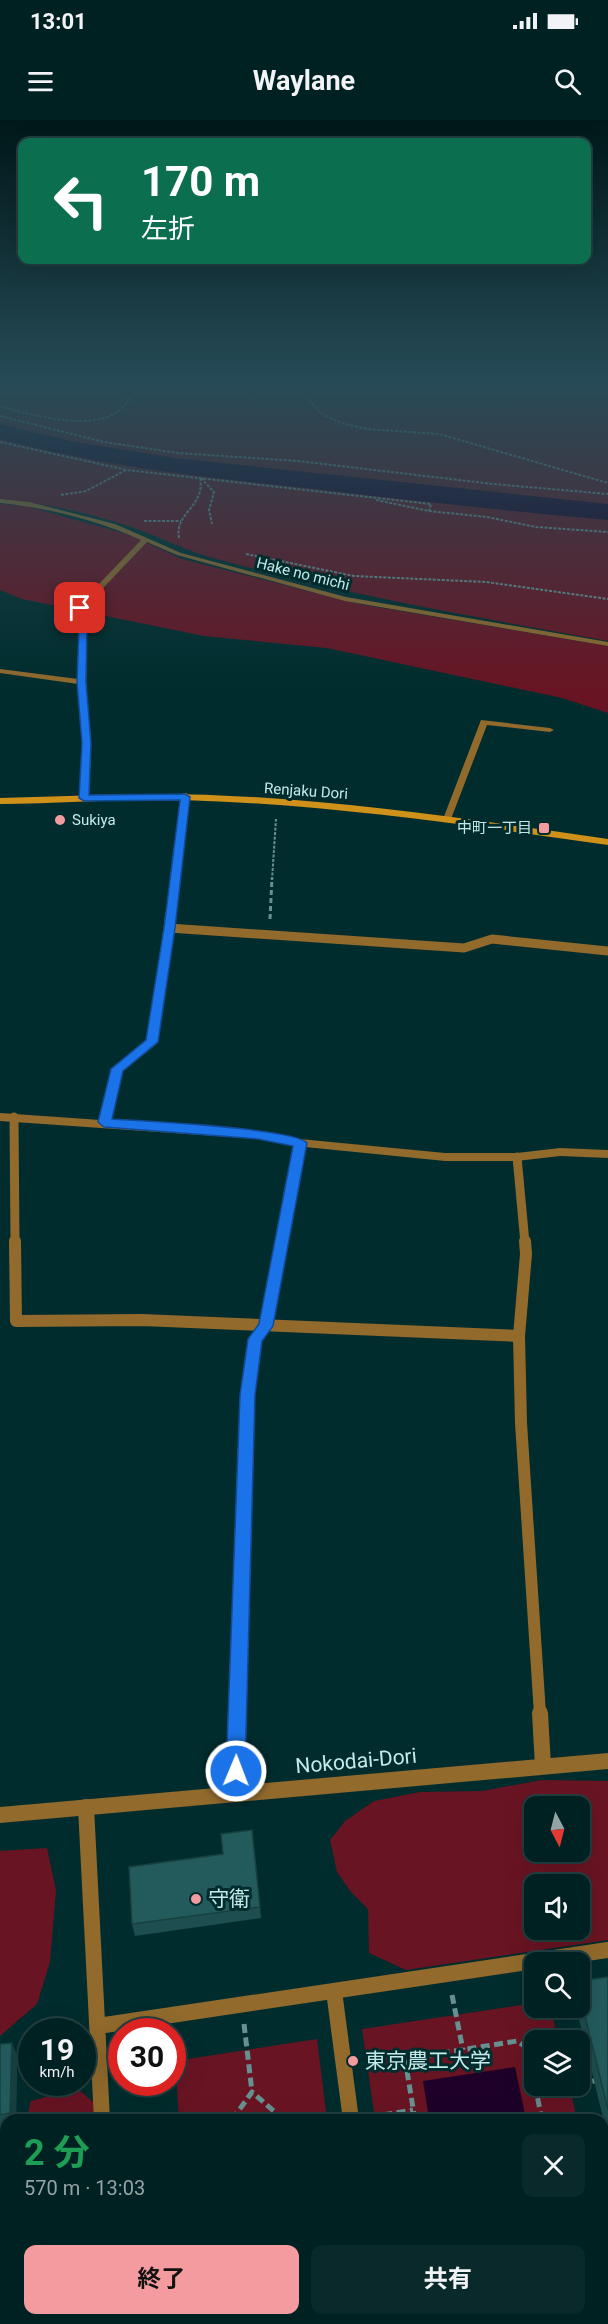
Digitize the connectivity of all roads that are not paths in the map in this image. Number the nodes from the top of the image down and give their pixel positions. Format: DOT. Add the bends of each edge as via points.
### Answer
graph roads {
  1 [pos="0,501"];
  2 [pos="146,539"];
  3 [pos="608,644"];
  4 [pos="0,671"];
  5 [pos="82,682"];
  6 [pos="550,730"];
  7 [pos="185,797"];
  8 [pos="84,798"];
  9 [pos="0,801"];
  10 [pos="447,819"];
  11 [pos="608,842"];
  12 [pos="169,928"];
  13 [pos="608,951"];
  14 [pos="0,1117"];
  15 [pos="14,1117"];
  16 [pos="104,1122"];
  17 [pos="300,1143"];
  18 [pos="608,1154"];
  19 [pos="517,1157"];
  20 [pos="266,1326"];
  21 [pos="519,1336"];
  22 [pos="608,1761"];
  23 [pos="543,1766"];
  24 [pos="235,1794"];
  25 [pos="86,1807"];
  26 [pos="0,1815"];
  27 [pos="608,1950"];
  28 [pos="334,1991"];
  29 [pos="98,2026"];
  30 [pos="102,2114"];
  31 [pos="350,2114"];
  1 -- 2 [label="street, Hake no michi" via="29,504 113,525"];
  2 -- 3 [label="street, Hake no michi" via="211,564 345,599"];
  2 -- 5 [label="street" via="80,608"];
  4 -- 5 [label="street"];
  5 -- 8 [label="street"];
  6 -- 10 [label="street" via="484,722"];
  7 -- 8 [label="main road, Renjaku Dori"];
  7 -- 10 [label="main road, Renjaku Dori"];
  7 -- 12 [label="lane"];
  8 -- 9 [label="main road, Renjaku Dori"];
  10 -- 11 [label="main road, Renjaku Dori"];
  12 -- 13 [label="lane" via="464,948 492,939"];
  12 -- 16 [label="lane" via="152,1042 117,1069"];
  14 -- 15 [label="street"];
  15 -- 16 [label="street"];
  15 -- 20 [label="lane" via="16,1321 144,1319"];
  16 -- 17 [label="street" via="258,1135"];
  17 -- 19 [label="street" via="445,1157"];
  17 -- 20 [label="street"];
  18 -- 19 [label="street" via="560,1152"];
  19 -- 21 [label="lane" via="526,1254"];
  20 -- 21 [label="lane"];
  20 -- 24 [label="street" via="255,1339 247,1395"];
  21 -- 23 [label="lane"];
  22 -- 23 [label="street, Nokodai-Dori"];
  23 -- 24 [label="street, Nokodai-Dori"];
  24 -- 25 [label="street, Nokodai-Dori"];
  25 -- 26 [label="street, Nokodai-Dori"];
  25 -- 29 [label="lane"];
  27 -- 28 [label="lane"];
  28 -- 29 [label="lane"];
  28 -- 31 [label="lane"];
  29 -- 30 [label="lane"];
}
